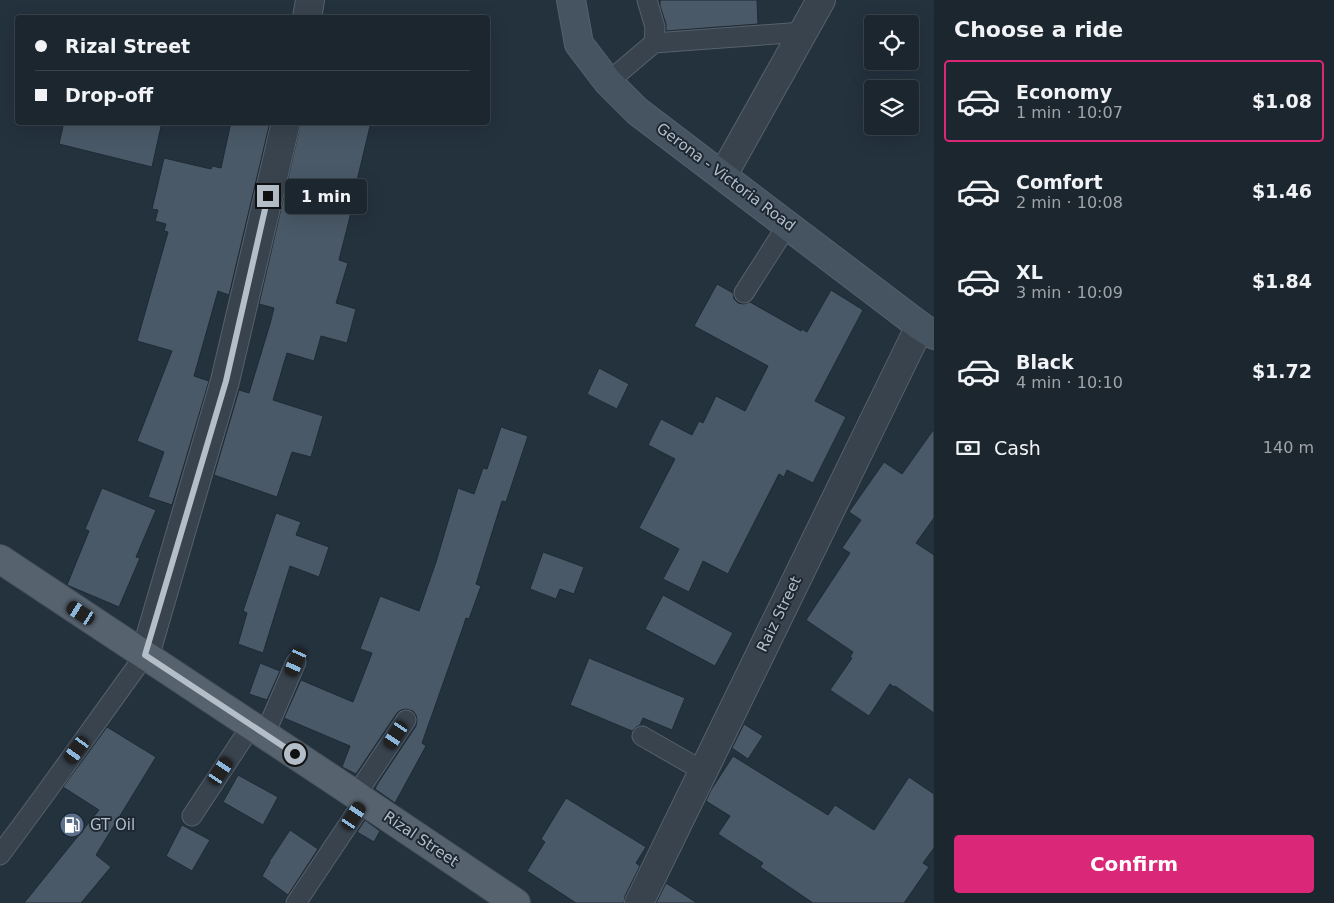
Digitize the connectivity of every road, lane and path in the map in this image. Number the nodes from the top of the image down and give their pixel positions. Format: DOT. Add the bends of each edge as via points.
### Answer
graph roads {
  1 [pos="310,0"];
  2 [pos="571,0"];
  3 [pos="647,0"];
  4 [pos="821,0"];
  5 [pos="308,15"];
  6 [pos="803,32"];
  7 [pos="654,43"];
  8 [pos="608,82"];
  9 [pos="285,125"];
  10 [pos="723,175"];
  11 [pos="788,224"];
  12 [pos="744,294"];
  13 [pos="927,330"];
  14 [pos="0,559"];
  15 [pos="145,655"];
  16 [pos="296,662"];
  17 [pos="406,720"];
  18 [pos="258,730"];
  19 [pos="642,736"];
  20 [pos="703,771"];
  21 [pos="360,798"];
  22 [pos="192,816"];
  23 [pos="0,855"];
  24 [pos="296,903"];
  25 [pos="516,903"];
  26 [pos="639,903"];
  1 -- 5 [label="street"];
  2 -- 8 [label="main road, Gerona - Victoria Road" via="578,44"];
  3 -- 7 [label="lane" via="655,26"];
  4 -- 6 [label="street"];
  6 -- 7 [label="lane"];
  6 -- 10 [label="street"];
  7 -- 8 [label="lane"];
  8 -- 10 [label="main road, Gerona - Victoria Road" via="637,110"];
  9 -- 15 [label="street" via="226,381"];
  10 -- 11 [label="main road, Gerona - Victoria Road"];
  11 -- 12 [label="lane"];
  11 -- 13 [label="main road, Gerona - Victoria Road"];
  13 -- 20 [label="street, Raiz Street"];
  14 -- 15 [label="main road, Rizal Street"];
  15 -- 18 [label="main road, Rizal Street"];
  15 -- 23 [label="lane"];
  16 -- 18 [label="lane"];
  17 -- 21 [label="lane"];
  18 -- 21 [label="main road, Rizal Street"];
  18 -- 22 [label="lane"];
  19 -- 20 [label="lane"];
  20 -- 26 [label="street, Raiz Street"];
  21 -- 24 [label="lane"];
  21 -- 25 [label="main road, Rizal Street"];
}
